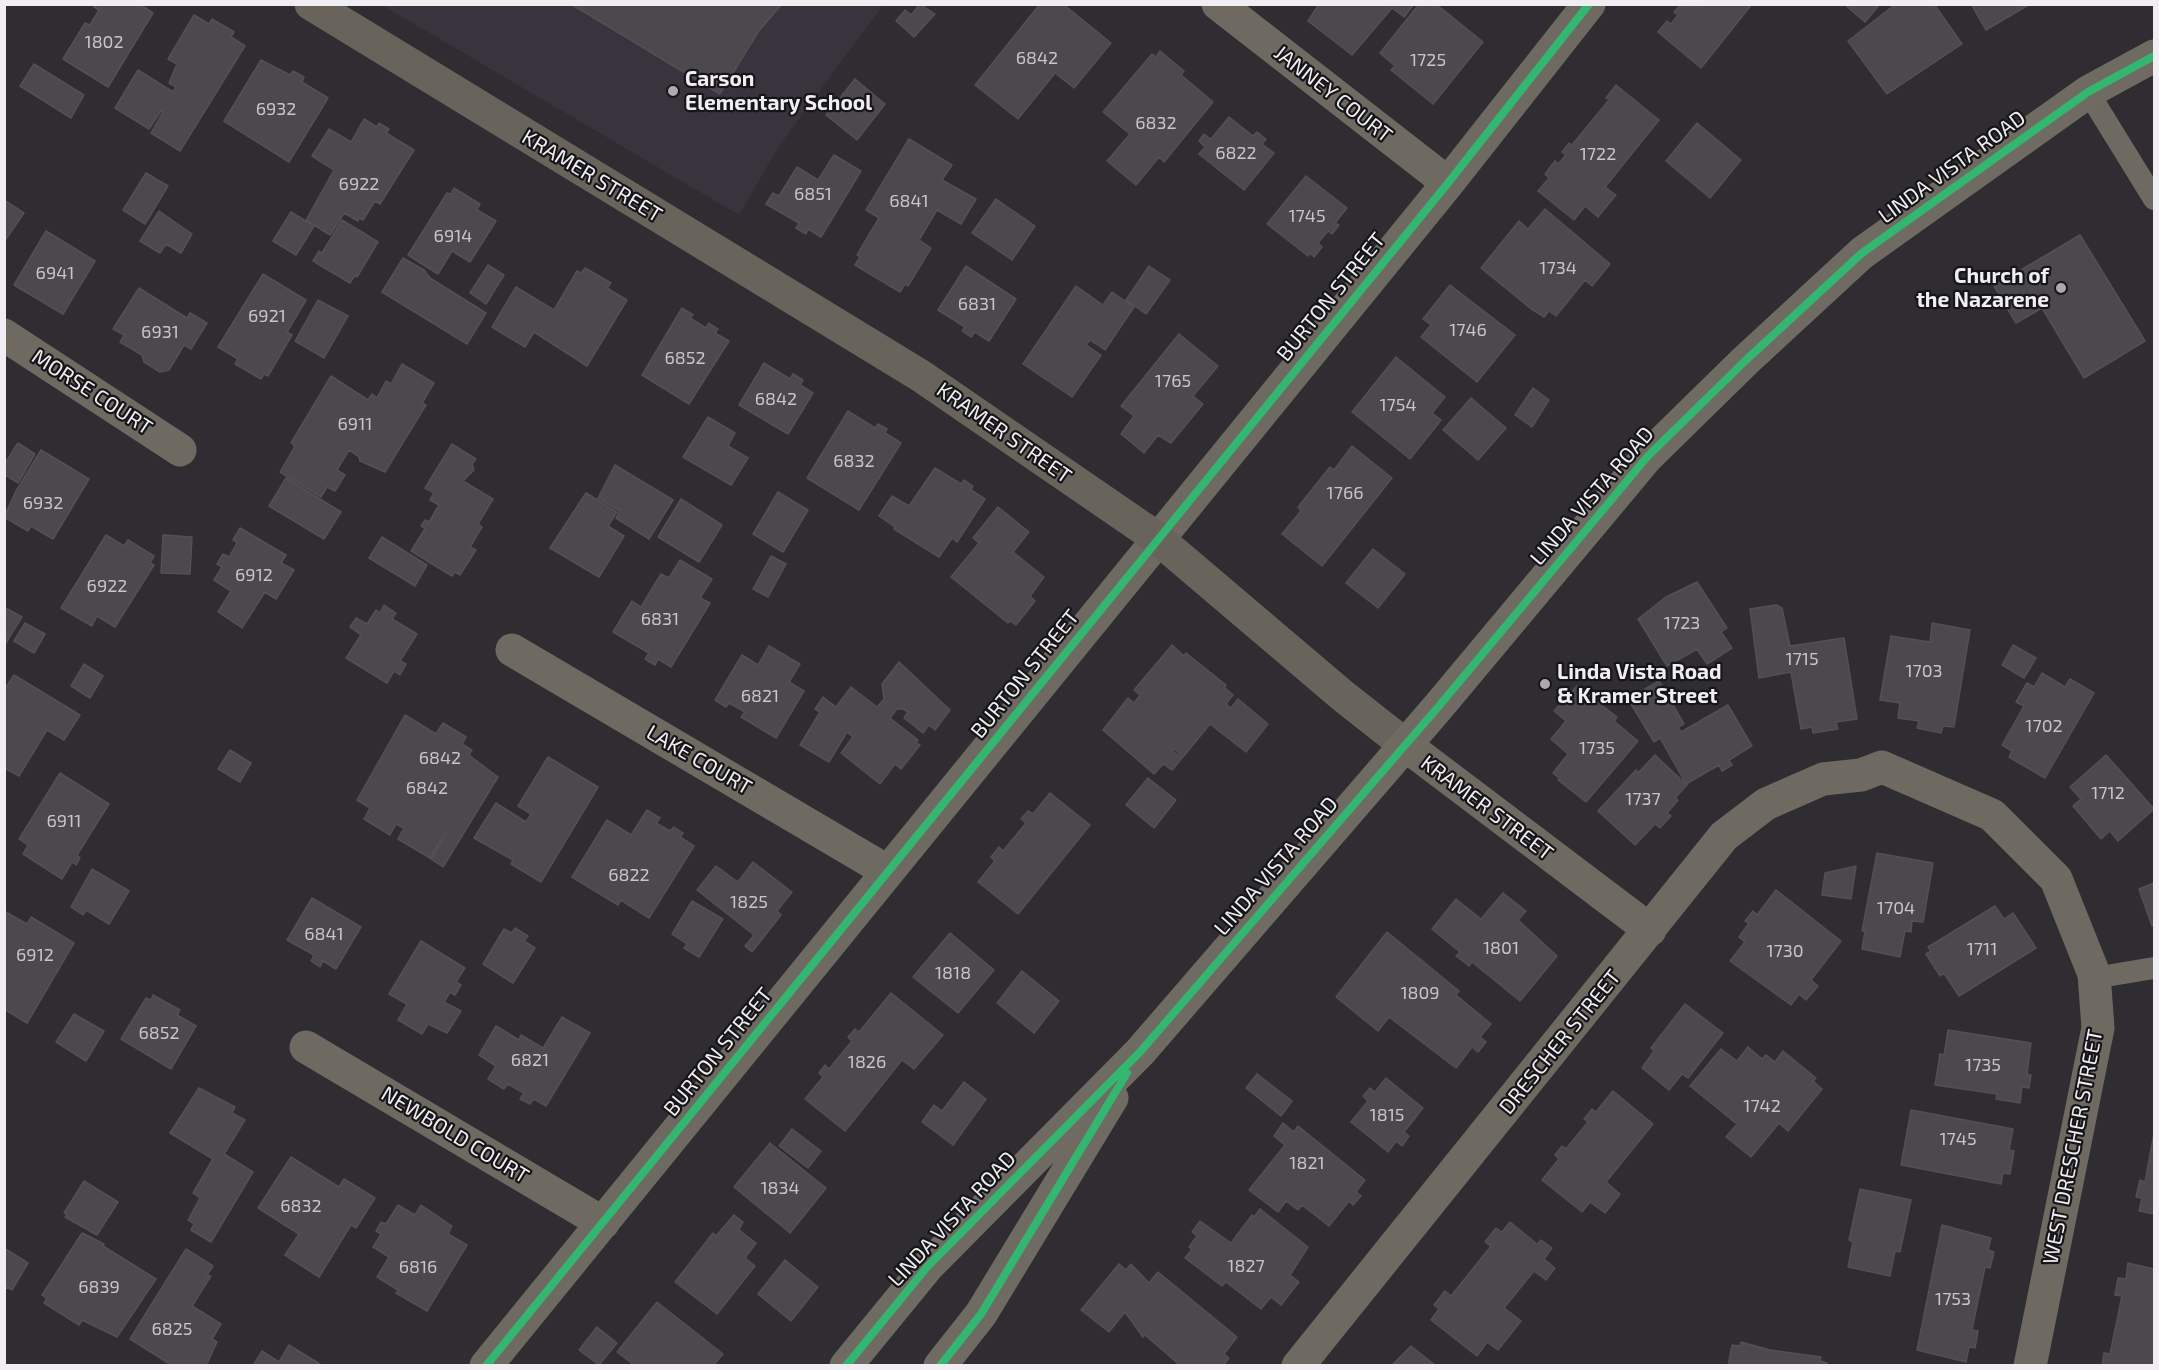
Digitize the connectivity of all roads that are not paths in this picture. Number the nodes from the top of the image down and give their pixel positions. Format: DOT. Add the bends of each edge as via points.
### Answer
graph roads {
  1 [pos="311,4"];
  2 [pos="1218,4"];
  3 [pos="1589,4"];
  4 [pos="2154,56"];
  5 [pos="2088,92"];
  6 [pos="1448,183"];
  7 [pos="2154,199"];
  8 [pos="4,335"];
  9 [pos="180,450"];
  10 [pos="1157,538"];
  11 [pos="512,650"];
  12 [pos="1404,744"];
  13 [pos="1861,775"];
  14 [pos="887,870"];
  15 [pos="1650,930"];
  16 [pos="2154,968"];
  17 [pos="2094,978"];
  18 [pos="306,1047"];
  19 [pos="1140,1052"];
  20 [pos="603,1223"];
  21 [pos="486,1365"];
  22 [pos="846,1365"];
  23 [pos="940,1365"];
  24 [pos="1298,1365"];
  25 [pos="2030,1365"];
  1 -- 10 [label="street, KRAMER STREET" via="921,376"];
  2 -- 6 [label="street, JANNEY COURT"];
  3 -- 6 [label="street, BURTON STREET"];
  4 -- 5 [label="main road, LINDA VISTA ROAD"];
  5 -- 7 [label="lane"];
  5 -- 12 [label="main road, LINDA VISTA ROAD" via="1863,253 1745,361 1647,457"];
  6 -- 10 [label="street, BURTON STREET"];
  8 -- 9 [label="street, MORSE COURT"];
  10 -- 12 [label="street, KRAMER STREET"];
  10 -- 14 [label="street, BURTON STREET"];
  11 -- 14 [label="street, LAKE COURT"];
  12 -- 15 [label="street, KRAMER STREET"];
  12 -- 19 [label="main road, LINDA VISTA ROAD"];
  13 -- 15 [label="street, DRESCHER STREET" via="1823,779 1766,804 1724,836"];
  13 -- 17 [label="street, WEST DRESCHER STREET" via="1882,767 1992,815 2056,879"];
  14 -- 20 [label="street, BURTON STREET"];
  15 -- 24 [label="street, DRESCHER STREET"];
  16 -- 17 [label="lane"];
  17 -- 25 [label="street, WEST DRESCHER STREET" via="2098,1028"];
  18 -- 20 [label="street, NEWBOLD COURT"];
  19 -- 22 [label="main road, LINDA VISTA ROAD" via="927,1267"];
  19 -- 23 [label="main road, LINDA VISTA ROAD" via="981,1314"];
  20 -- 21 [label="street, BURTON STREET"];
}
